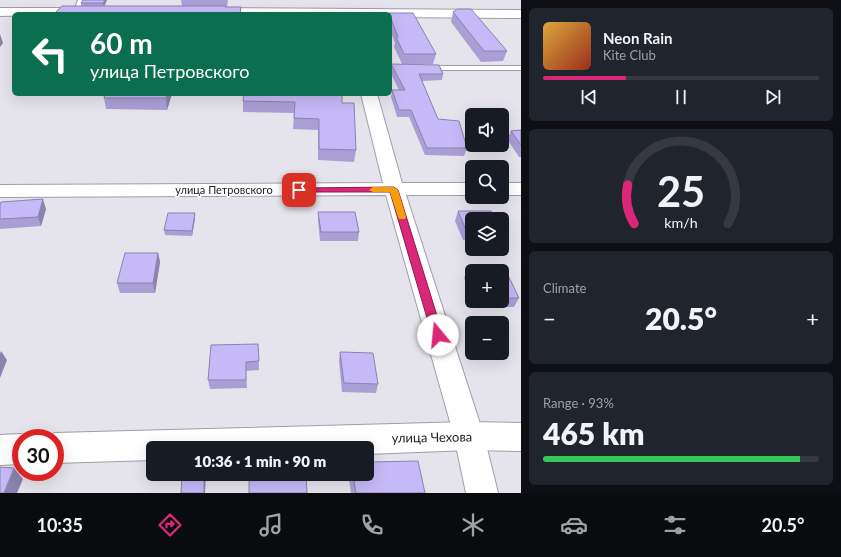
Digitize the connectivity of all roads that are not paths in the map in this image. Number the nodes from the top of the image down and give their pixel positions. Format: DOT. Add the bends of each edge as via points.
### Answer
graph roads {
  1 [pos="81,0"];
  2 [pos="443,0"];
  3 [pos="0,12"];
  4 [pos="75,12"];
  5 [pos="98,12"];
  6 [pos="452,12"];
  7 [pos="392,13"];
  8 [pos="521,14"];
  9 [pos="422,68"];
  10 [pos="521,68"];
  11 [pos="370,96"];
  12 [pos="465,189"];
  13 [pos="509,189"];
  14 [pos="521,189"];
  15 [pos="394,190"];
  16 [pos="0,191"];
  17 [pos="469,436"];
  18 [pos="521,437"];
  19 [pos="64,448"];
  20 [pos="12,449"];
  21 [pos="0,450"];
  22 [pos="482,493"];
  1 -- 4 [label="lane"];
  2 -- 6 [label="street"];
  3 -- 4 [label="street"];
  4 -- 5 [label="street"];
  6 -- 7 [label="street"];
  6 -- 8 [label="street"];
  9 -- 10 [label="lane"];
  11 -- 15 [label="street"];
  12 -- 15 [label="street, улица Петровского"];
  13 -- 14 [label="street"];
  15 -- 16 [label="street, улица Петровского"];
  15 -- 17 [label="street"];
  17 -- 18 [label="street, улица Чехова"];
  17 -- 19 [label="street, улица Чехова"];
  17 -- 22 [label="street"];
  20 -- 21 [label="street"];
}
